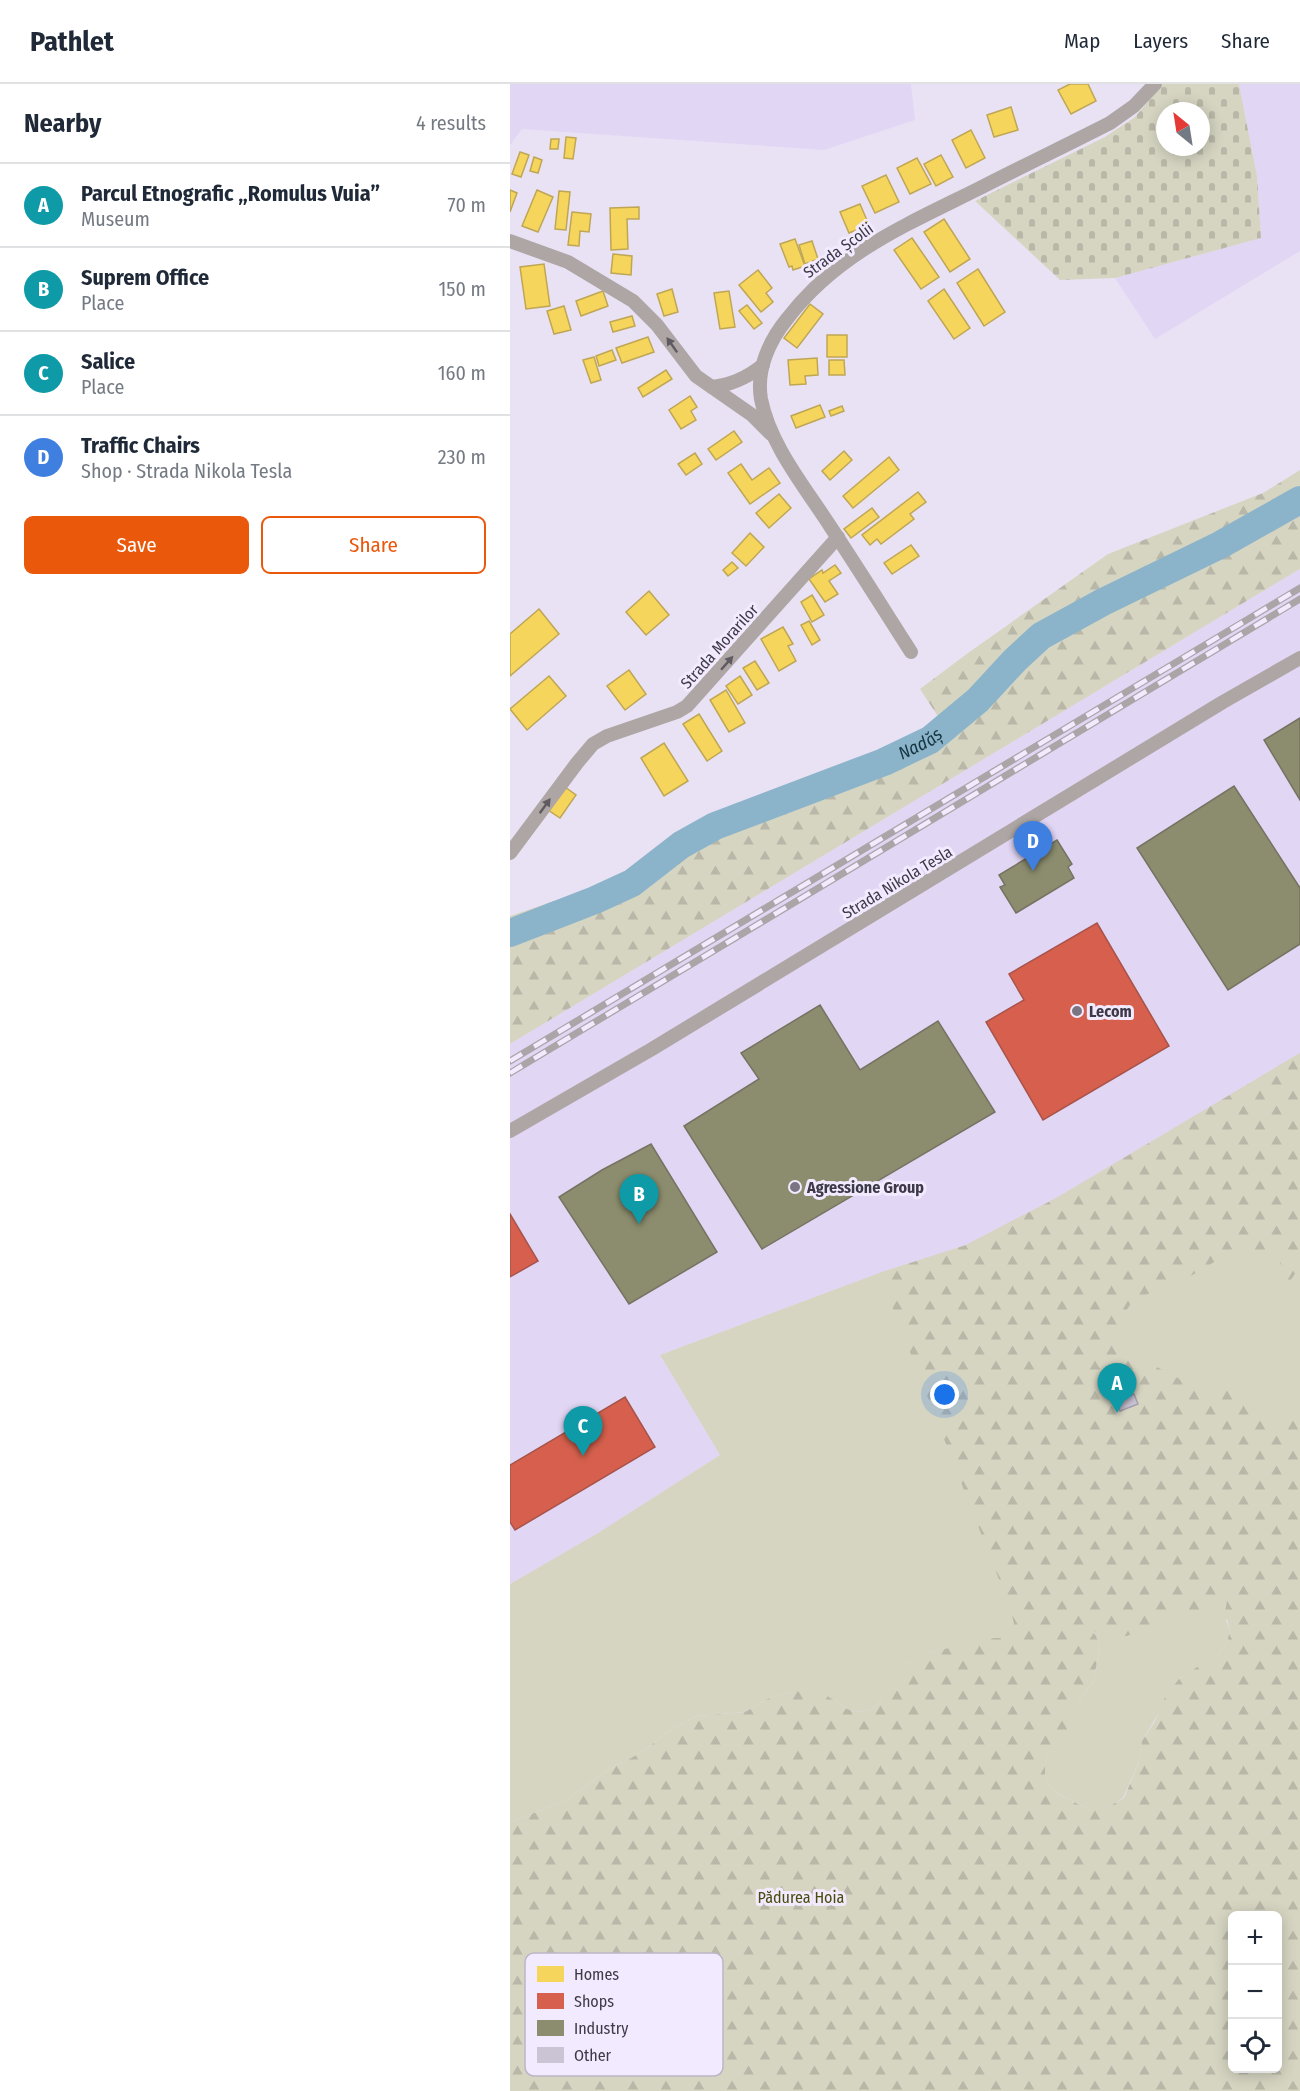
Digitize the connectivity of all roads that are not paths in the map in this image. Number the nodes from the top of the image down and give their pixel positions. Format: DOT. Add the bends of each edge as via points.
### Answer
graph roads {
  1 [pos="1155,84"];
  2 [pos="510,241"];
  3 [pos="763,365"];
  4 [pos="712,387"];
  5 [pos="776,440"];
  6 [pos="837,537"];
  7 [pos="911,652"];
  8 [pos="1300,658"];
  9 [pos="510,853"];
  10 [pos="510,1131"];
  1 -- 3 [label="street, Strada Școlii" via="1110,123 908,223 845,261 796,307 778,330"];
  4 -- 2 [label="street, one-way" via="696,376 633,301 568,262"];
  3 -- 4 [label="street" via="736,382"];
  3 -- 5 [label="street, Strada Școlii" via="761,398"];
  4 -- 5 [label="street" via="752,415"];
  5 -- 6 [label="street, Strada Școlii"];
  6 -- 7 [label="street, Strada Școlii"];
  9 -- 6 [label="street, Strada Morarilor, one-way" via="593,744 687,706"];
  8 -- 10 [label="street, Strada Nikola Tesla" via="663,1043"];
}
